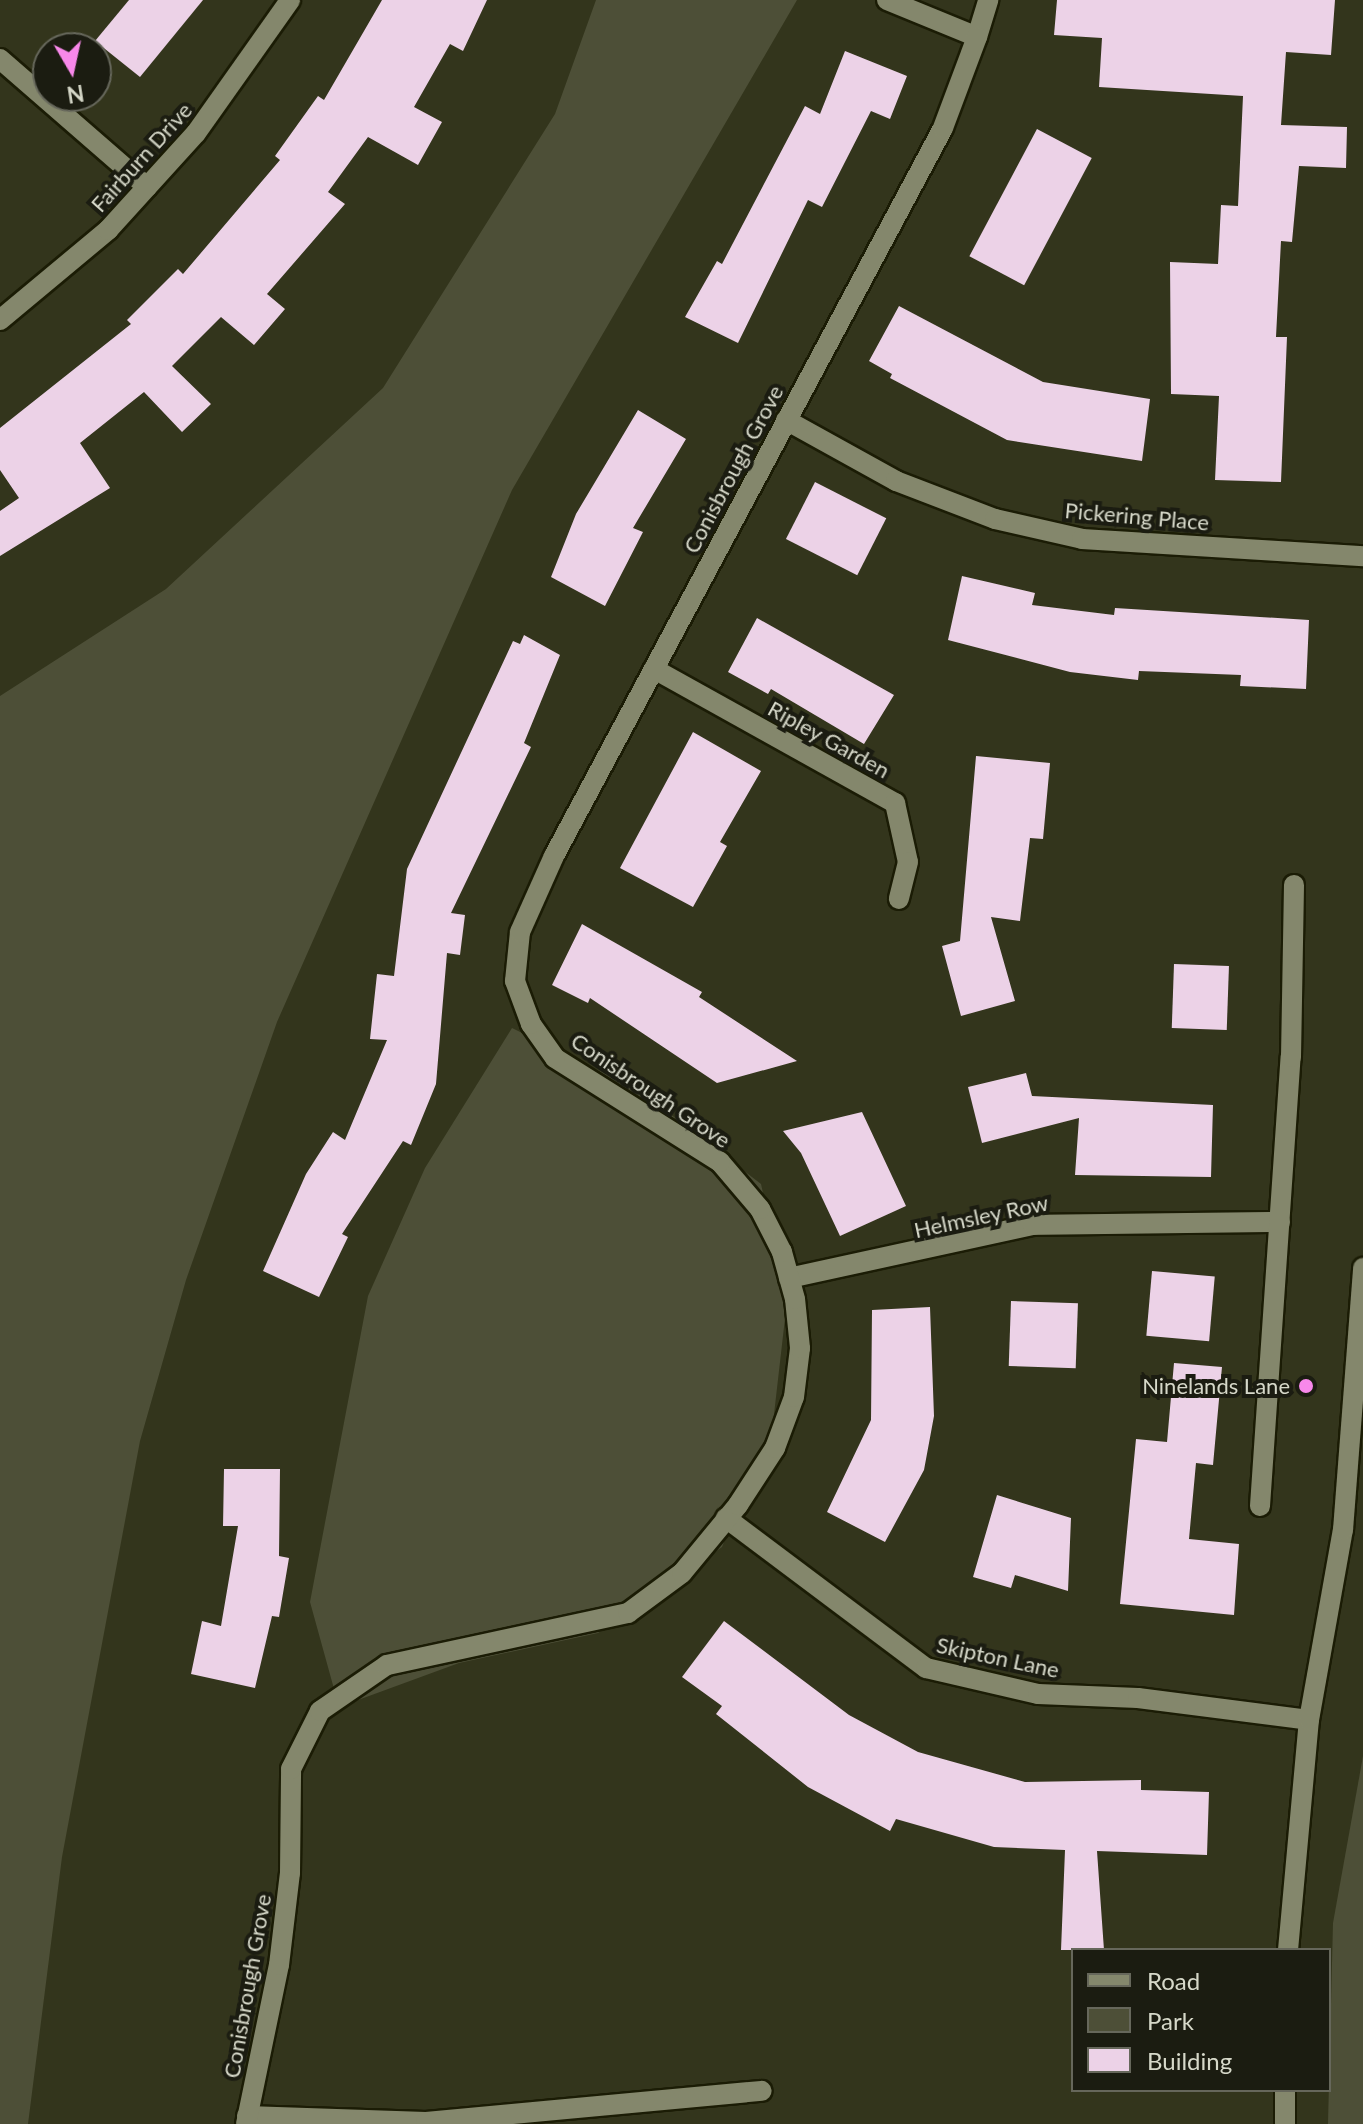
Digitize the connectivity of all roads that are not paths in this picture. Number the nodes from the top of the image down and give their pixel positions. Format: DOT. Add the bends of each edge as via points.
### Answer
graph roads {
  1 [pos="290,0"];
  2 [pos="887,0"];
  3 [pos="988,0"];
  4 [pos="977,37"];
  5 [pos="0,59"];
  6 [pos="147,187"];
  7 [pos="0,320"];
  8 [pos="786,420"];
  9 [pos="1363,556"];
  10 [pos="654,669"];
  11 [pos="1294,885"];
  12 [pos="899,899"];
  13 [pos="1280,1222"];
  14 [pos="1363,1268"];
  15 [pos="789,1278"];
  16 [pos="1260,1506"];
  17 [pos="726,1518"];
  18 [pos="1309,1720"];
  19 [pos="1288,1948"];
  20 [pos="762,2091"];
  21 [pos="1285,2092"];
  22 [pos="247,2120"];
  23 [pos="1285,2124"];
  1 -- 6 [label="street, Fairburn Drive" via="242,75"];
  2 -- 4 [label="street"];
  3 -- 4 [label="street, Conisbrough Grove"];
  4 -- 8 [label="street, Conisbrough Grove" via="943,128"];
  5 -- 6 [label="street"];
  6 -- 7 [label="street, Fairburn Drive" via="66,269"];
  8 -- 9 [label="street, Pickering Place" via="896,481 995,519 1082,539"];
  8 -- 10 [label="street, Conisbrough Grove"];
  10 -- 12 [label="street, Ripley Garden" via="895,803 908,862"];
  10 -- 15 [label="street, Conisbrough Grove" via="520,932 515,981 531,1024 555,1058 720,1162 760,1209"];
  11 -- 13 [label="street"];
  13 -- 15 [label="street, Helmsley Row" via="1033,1225"];
  13 -- 16 [label="street"];
  14 -- 18 [label="street" via="1343,1530"];
  15 -- 17 [label="street, Conisbrough Grove" via="800,1348 794,1397 775,1448"];
  17 -- 18 [label="street, Skipton Lane" via="926,1668 1038,1694 1138,1698"];
  17 -- 22 [label="street, Conisbrough Grove" via="682,1573 628,1613 387,1665 320,1711 291,1769 290,1873 279,1965"];
  18 -- 19 [label="street"];
  20 -- 22 [label="street" via="426,2122"];
  21 -- 23 [label="street"];
}
